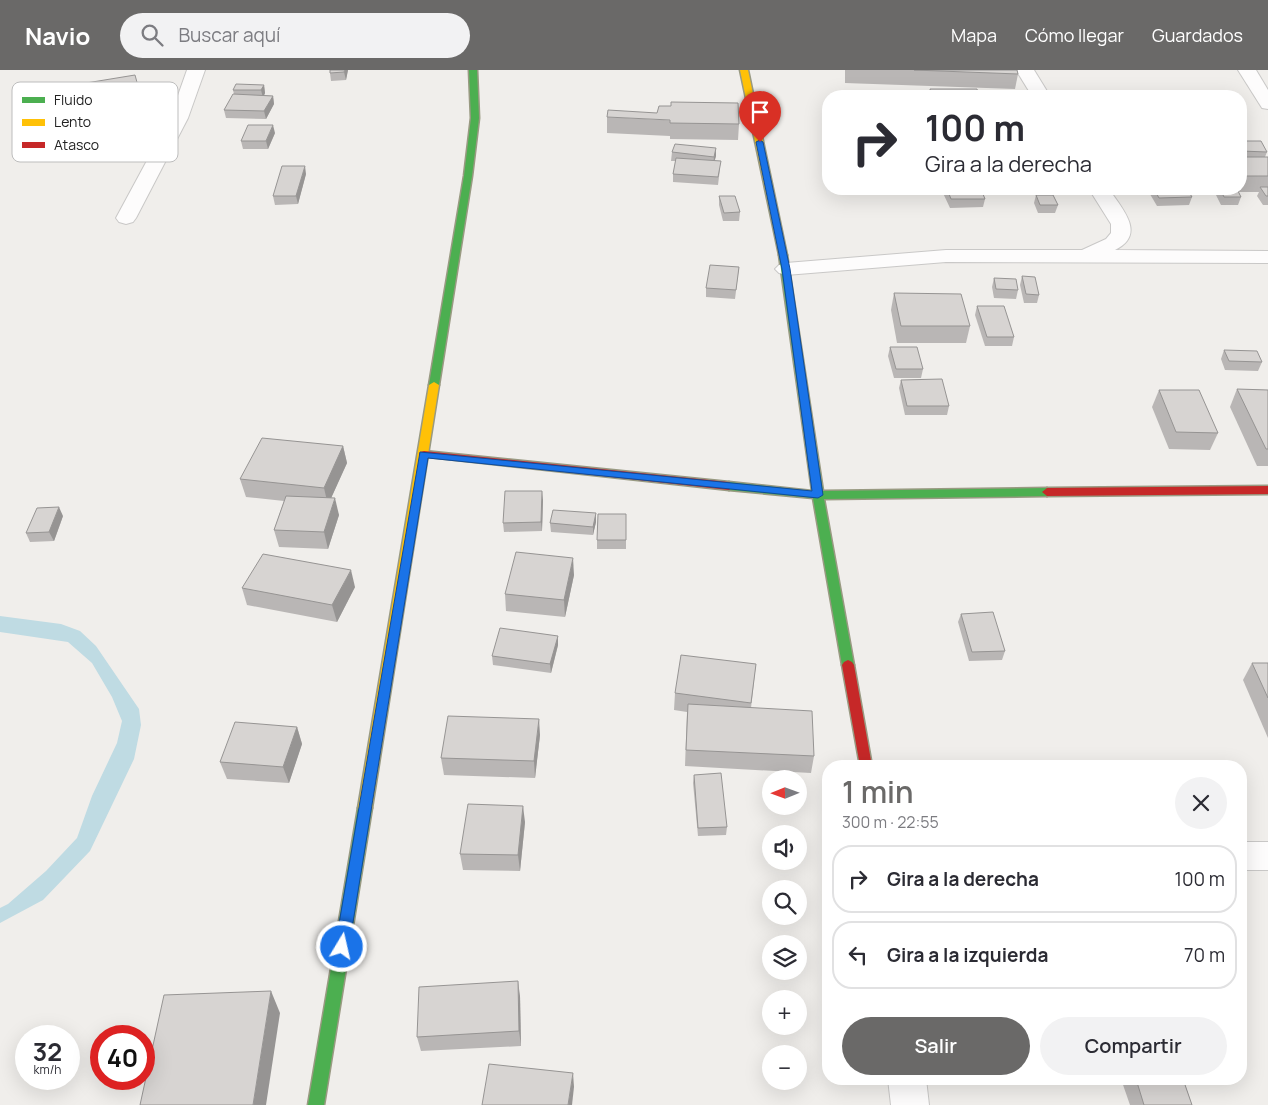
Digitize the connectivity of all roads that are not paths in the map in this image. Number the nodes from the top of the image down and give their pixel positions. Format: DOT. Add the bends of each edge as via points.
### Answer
graph roads {
  1 [pos="196,70"];
  2 [pos="473,70"];
  3 [pos="744,70"];
  4 [pos="1025,70"];
  5 [pos="1247,70"];
  6 [pos="1037,90"];
  7 [pos="1268,104"];
  8 [pos="178,120"];
  9 [pos="156,162"];
  10 [pos="1103,195"];
  11 [pos="126,218"];
  12 [pos="1088,256"];
  13 [pos="1268,258"];
  14 [pos="786,269"];
  15 [pos="424,454"];
  16 [pos="1268,490"];
  17 [pos="818,495"];
  18 [pos="865,760"];
  19 [pos="1247,856"];
  20 [pos="1268,856"];
  21 [pos="908,1085"];
  22 [pos="316,1105"];
  23 [pos="910,1105"];
  1 -- 8 [label="street"];
  2 -- 15 [label="street" via="475,118 468,176"];
  3 -- 14 [label="street"];
  4 -- 6 [label="street"];
  5 -- 7 [label="street"];
  9 -- 11 [label="street"];
  10 -- 12 [label="street" via="1121,224 1121,234 1113,243"];
  12 -- 13 [label="street"];
  12 -- 14 [label="street" via="946,256"];
  14 -- 17 [label="street"];
  15 -- 17 [label="street"];
  15 -- 22 [label="street"];
  16 -- 17 [label="street"];
  17 -- 18 [label="street"];
  19 -- 20 [label="street"];
  21 -- 23 [label="street"];
}
